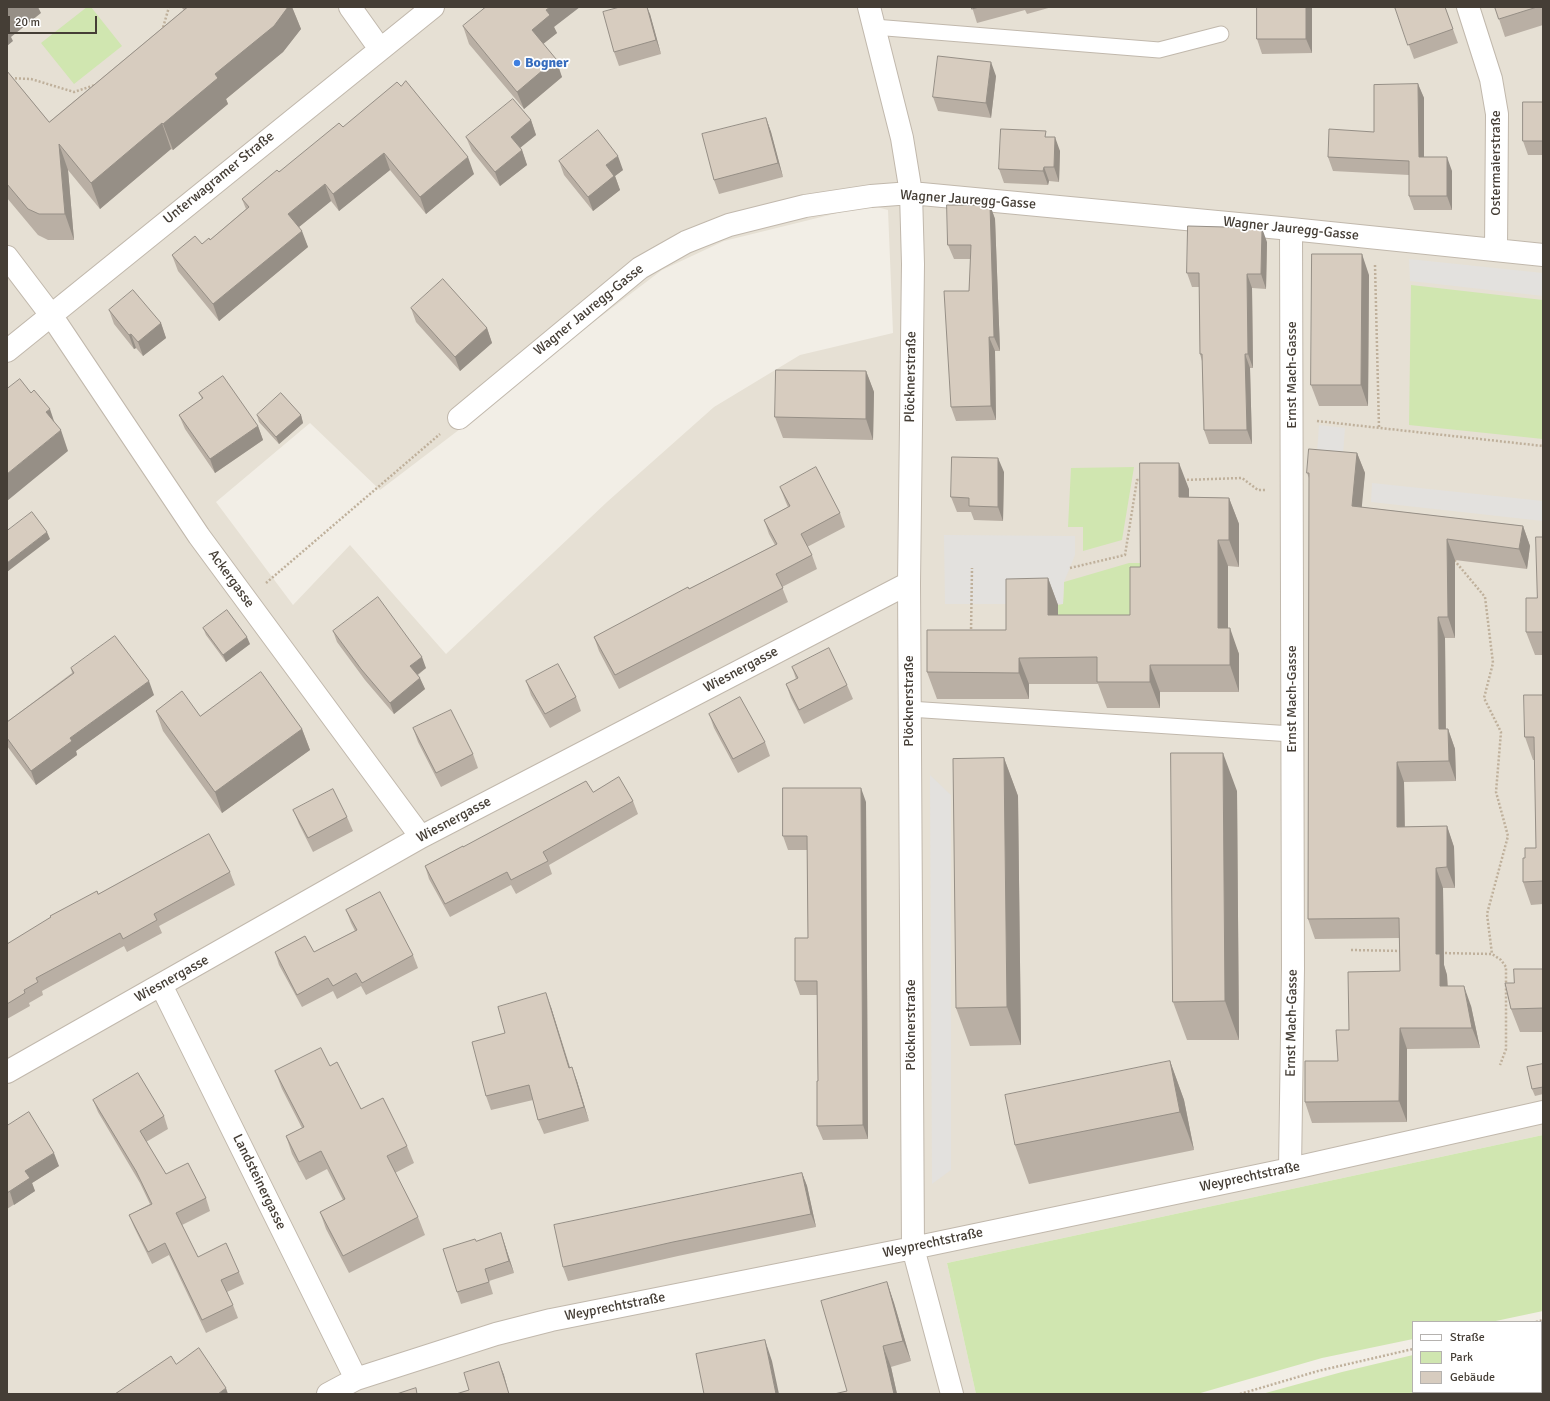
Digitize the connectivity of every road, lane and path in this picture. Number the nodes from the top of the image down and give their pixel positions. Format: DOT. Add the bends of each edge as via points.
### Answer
graph roads {
  1 [pos="169,7"];
  2 [pos="350,7"];
  3 [pos="433,7"];
  4 [pos="1468,7"];
  5 [pos="871,17"];
  6 [pos="1221,34"];
  7 [pos="160,36"];
  8 [pos="380,48"];
  9 [pos="7,78"];
  10 [pos="101,83"];
  11 [pos="911,194"];
  12 [pos="1292,229"];
  13 [pos="1374,237"];
  14 [pos="1496,250"];
  15 [pos="1543,255"];
  16 [pos="7,257"];
  17 [pos="51,315"];
  18 [pos="7,351"];
  19 [pos="459,418"];
  20 [pos="1293,419"];
  21 [pos="1379,428"];
  22 [pos="1543,446"];
  23 [pos="1145,480"];
  24 [pos="1182,480"];
  25 [pos="1292,487"];
  26 [pos="1455,555"];
  27 [pos="972,568"];
  28 [pos="1070,568"];
  29 [pos="909,583"];
  30 [pos="247,600"];
  31 [pos="971,637"];
  32 [pos="909,710"];
  33 [pos="1292,734"];
  34 [pos="421,837"];
  35 [pos="1351,950"];
  36 [pos="1407,952"];
  37 [pos="1435,952"];
  38 [pos="1492,954"];
  39 [pos="161,985"];
  40 [pos="1500,1066"];
  41 [pos="7,1072"];
  42 [pos="1543,1112"];
  43 [pos="1290,1169"];
  44 [pos="913,1248"];
  45 [pos="1412,1349"];
  46 [pos="356,1380"];
  47 [pos="328,1394"];
  48 [pos="952,1394"];
  49 [pos="1240,1394"];
  1 -- 7 [label="path"];
  2 -- 8 [label="street"];
  3 -- 8 [label="street, Unterwagramer Straße"];
  4 -- 14 [label="street, Ostermaierstraße" via="1491,79 1497,114"];
  5 -- 6 [label="lane" via="1159,50"];
  5 -- 11 [label="street, Plöcknerstraße" via="902,138"];
  8 -- 17 [label="street, Unterwagramer Straße"];
  9 -- 10 [label="path" via="31,79 74,92"];
  11 -- 12 [label="street, Wagner Jauregg-Gasse"];
  11 -- 19 [label="street, Wagner Jauregg-Gasse" via="871,196 805,206 729,225 686,242 640,268"];
  11 -- 29 [label="street, Plöcknerstraße" via="913,264"];
  12 -- 13 [label="street, Wagner Jauregg-Gasse"];
  12 -- 20 [label="street, Ernst Mach-Gasse"];
  13 -- 14 [label="street, Wagner Jauregg-Gasse"];
  13 -- 21 [label="path"];
  14 -- 15 [label="street, Wagner Jauregg-Gasse"];
  16 -- 17 [label="street, Ackergasse"];
  17 -- 18 [label="street, Unterwagramer Straße"];
  17 -- 30 [label="street, Ackergasse" via="199,536"];
  19 -- 30 [label="path"];
  20 -- 21 [label="path"];
  20 -- 25 [label="street, Ernst Mach-Gasse"];
  21 -- 22 [label="path"];
  23 -- 28 [label="path" via="1137,480 1125,555"];
  24 -- 25 [label="path" via="1242,478 1258,490"];
  25 -- 33 [label="street, Ernst Mach-Gasse"];
  26 -- 38 [label="path" via="1455,561 1485,597 1493,663 1484,698 1501,732 1496,792 1508,836 1487,914"];
  27 -- 31 [label="path"];
  29 -- 32 [label="street, Plöcknerstraße"];
  29 -- 34 [label="street, Wiesnergasse"];
  30 -- 34 [label="street, Ackergasse"];
  32 -- 33 [label="lane"];
  32 -- 44 [label="street, Plöcknerstraße"];
  33 -- 43 [label="street, Ernst Mach-Gasse" via="1293,968"];
  34 -- 39 [label="street, Wiesnergasse"];
  35 -- 36 [label="path"];
  37 -- 38 [label="path"];
  38 -- 40 [label="path" via="1506,967 1506,1049"];
  39 -- 41 [label="street, Wiesnergasse"];
  39 -- 46 [label="street, Landsteinergasse"];
  42 -- 43 [label="street, Weyprechtstraße"];
  43 -- 44 [label="street, Weyprechtstraße"];
  44 -- 46 [label="street, Weyprechtstraße" via="551,1320 496,1334"];
  44 -- 48 [label="street, Plöcknerstraße"];
  45 -- 49 [label="path" via="1318,1371"];
  46 -- 47 [label="street, Weyprechtstraße"];
}
